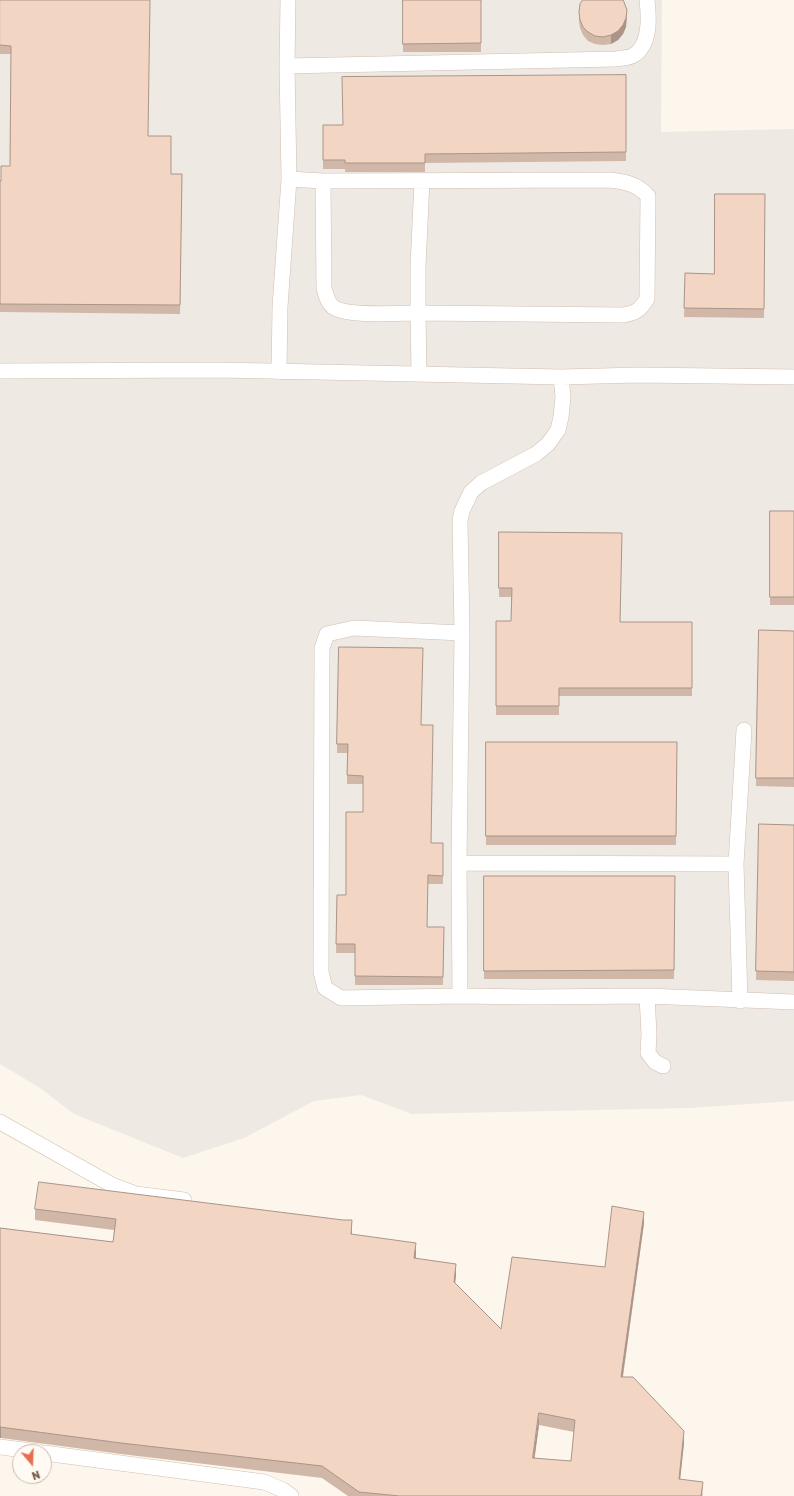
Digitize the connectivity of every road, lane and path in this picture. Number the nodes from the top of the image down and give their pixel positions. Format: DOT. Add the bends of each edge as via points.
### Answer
graph roads {
  1 [pos="288,0"];
  2 [pos="647,0"];
  3 [pos="287,66"];
  4 [pos="288,179"];
  5 [pos="323,181"];
  6 [pos="422,181"];
  7 [pos="418,313"];
  8 [pos="0,371"];
  9 [pos="279,372"];
  10 [pos="419,374"];
  11 [pos="562,377"];
  12 [pos="794,377"];
  13 [pos="462,633"];
  14 [pos="744,730"];
  15 [pos="459,863"];
  16 [pos="736,864"];
  17 [pos="460,996"];
  18 [pos="647,996"];
  19 [pos="740,1001"];
  20 [pos="794,1002"];
  21 [pos="663,1066"];
  22 [pos="0,1122"];
  23 [pos="198,1202"];
  24 [pos="0,1447"];
  25 [pos="12,1449"];
  26 [pos="52,1454"];
  27 [pos="291,1496"];
  1 -- 3 [label="lane"];
  2 -- 3 [label="lane" via="648,31 644,46 634,56 616,59"];
  3 -- 4 [label="lane"];
  4 -- 5 [label="lane"];
  4 -- 9 [label="lane" via="280,307"];
  5 -- 6 [label="lane"];
  5 -- 7 [label="lane" via="324,288 332,306 342,312"];
  6 -- 7 [label="lane"];
  6 -- 7 [label="lane" via="610,180 631,183 648,196 648,290 647,299 641,309 623,315"];
  7 -- 10 [label="lane"];
  8 -- 9 [label="lane"];
  9 -- 10 [label="lane"];
  10 -- 11 [label="lane"];
  11 -- 12 [label="lane"];
  11 -- 13 [label="lane" via="561,417 558,430 548,444 536,454 481,483 471,492 462,510"];
  13 -- 15 [label="lane"];
  13 -- 17 [label="lane" via="354,628 327,634 322,648 321,972 325,988 341,998"];
  14 -- 16 [label="lane"];
  15 -- 16 [label="lane"];
  15 -- 17 [label="lane"];
  16 -- 19 [label="lane"];
  17 -- 18 [label="lane"];
  18 -- 19 [label="lane"];
  18 -- 21 [label="lane" via="648,1053 655,1062"];
  19 -- 20 [label="lane"];
  22 -- 23 [label="lane" via="112,1185 136,1194"];
  24 -- 25 [label="lane"];
  26 -- 27 [label="lane" via="264,1482"];
}
